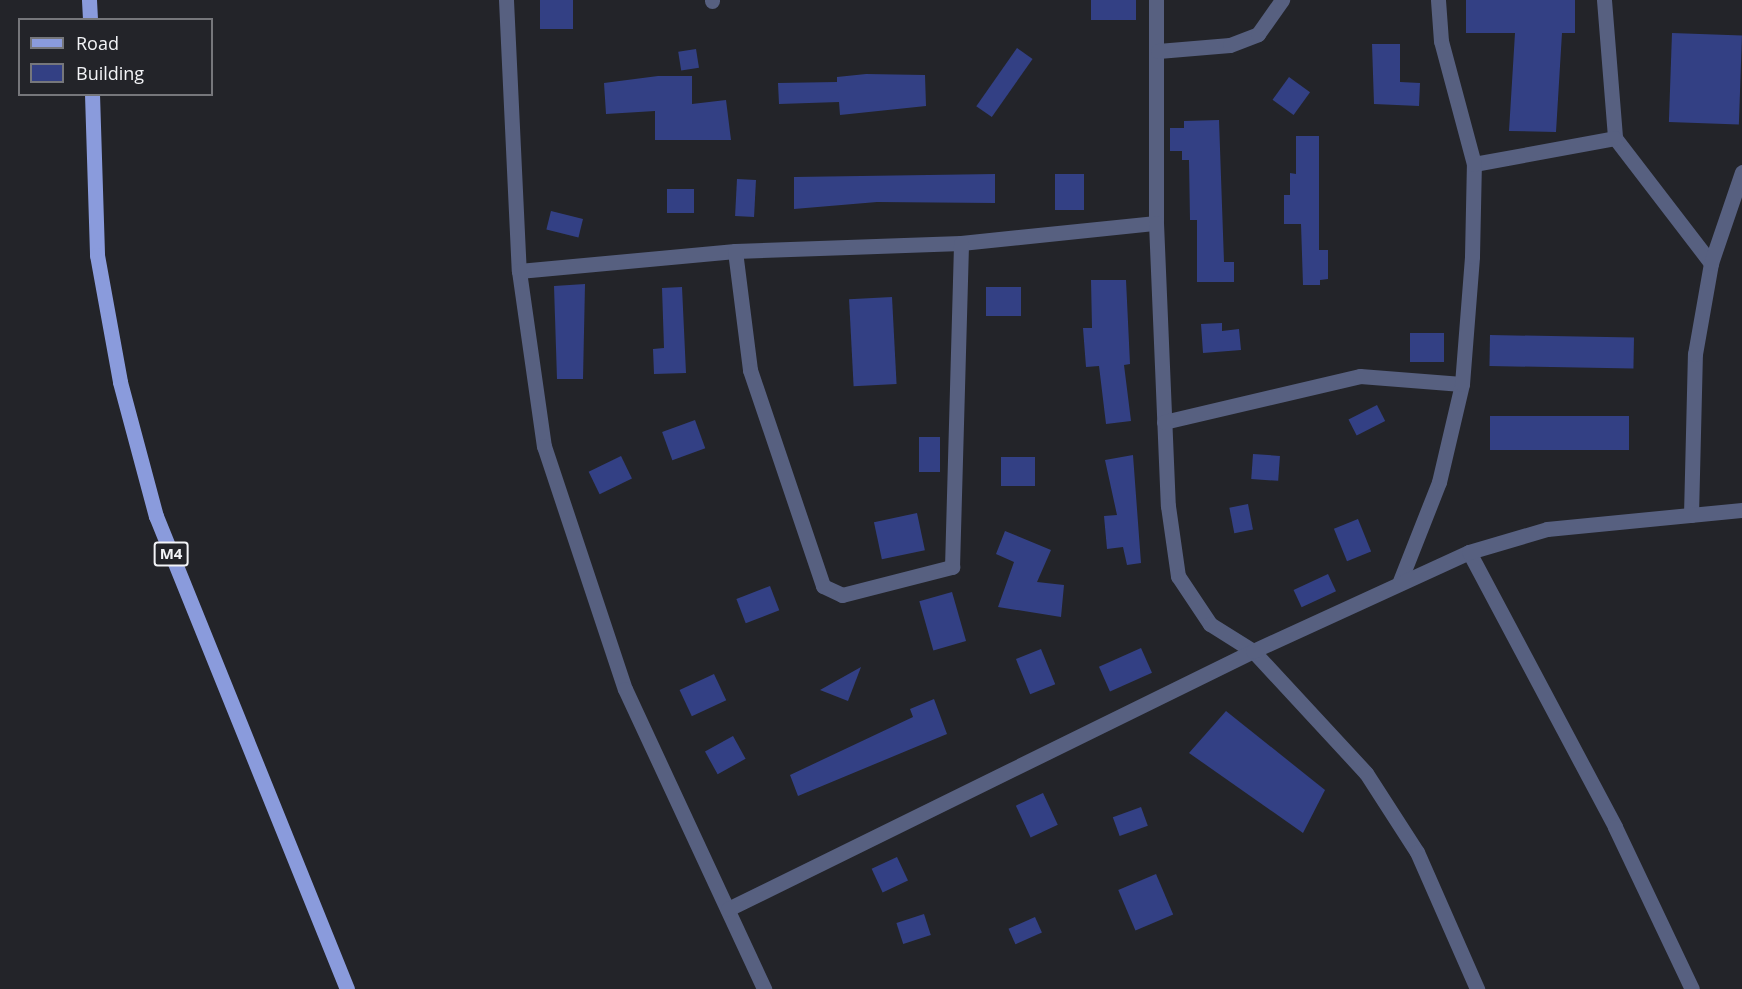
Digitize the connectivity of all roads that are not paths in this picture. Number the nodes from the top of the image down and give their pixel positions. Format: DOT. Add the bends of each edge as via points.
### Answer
graph roads {
  1 [pos="89,0"];
  2 [pos="506,0"];
  3 [pos="1156,0"];
  4 [pos="1282,0"];
  5 [pos="1438,0"];
  6 [pos="1604,0"];
  7 [pos="90,18"];
  8 [pos="1158,51"];
  9 [pos="92,96"];
  10 [pos="1615,138"];
  11 [pos="1474,164"];
  12 [pos="1742,172"];
  13 [pos="1156,223"];
  14 [pos="961,243"];
  15 [pos="735,251"];
  16 [pos="1711,263"];
  17 [pos="519,271"];
  18 [pos="1462,384"];
  19 [pos="1164,422"];
  20 [pos="1742,510"];
  21 [pos="1691,515"];
  22 [pos="1469,552"];
  23 [pos="1400,581"];
  24 [pos="1253,651"];
  25 [pos="728,909"];
  26 [pos="347,989"];
  27 [pos="764,989"];
  28 [pos="1477,989"];
  29 [pos="1692,989"];
  1 -- 7 [label="main road"];
  2 -- 17 [label="street"];
  3 -- 8 [label="street"];
  4 -- 8 [label="street" via="1258,34 1230,45"];
  5 -- 11 [label="street" via="1441,40"];
  6 -- 10 [label="street"];
  8 -- 13 [label="street"];
  9 -- 26 [label="main road, M4" via="97,255 120,382 156,516"];
  10 -- 11 [label="street"];
  10 -- 16 [label="street"];
  11 -- 18 [label="street"];
  12 -- 16 [label="street"];
  13 -- 14 [label="street"];
  13 -- 19 [label="street"];
  14 -- 15 [label="street"];
  14 -- 15 [label="street" via="952,567 842,595 823,586 750,370"];
  15 -- 17 [label="street"];
  16 -- 21 [label="street" via="1695,354"];
  17 -- 25 [label="street" via="544,446 625,689"];
  18 -- 19 [label="street" via="1360,376"];
  18 -- 23 [label="street" via="1439,482"];
  19 -- 24 [label="street" via="1179,576 1210,624"];
  20 -- 21 [label="street"];
  21 -- 22 [label="street" via="1548,529"];
  22 -- 23 [label="street"];
  22 -- 29 [label="street" via="1615,827"];
  23 -- 24 [label="street"];
  24 -- 25 [label="street"];
  24 -- 28 [label="street" via="1366,773 1417,852"];
  25 -- 27 [label="street"];
}
